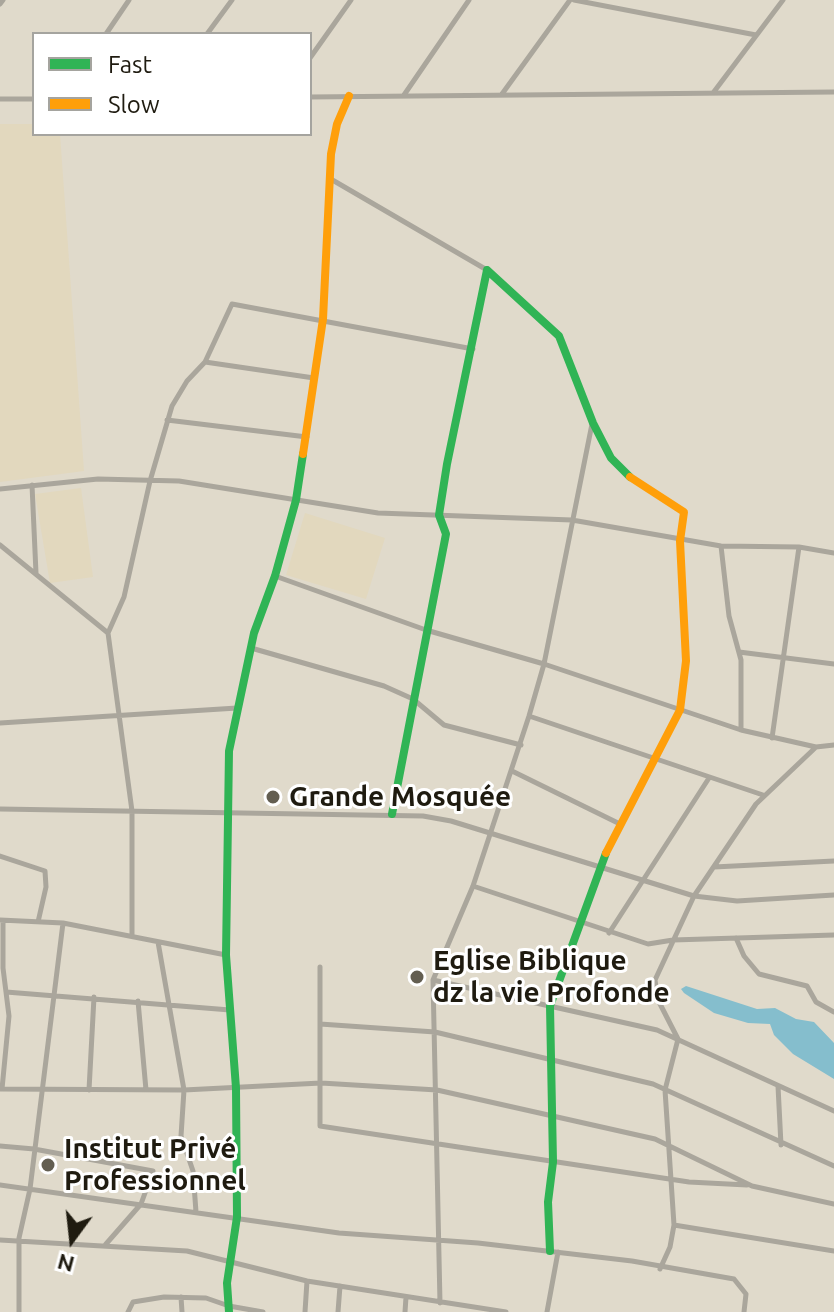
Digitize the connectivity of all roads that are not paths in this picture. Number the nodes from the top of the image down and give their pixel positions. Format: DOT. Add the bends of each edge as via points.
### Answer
graph roads {
  1 [pos="129,0"];
  2 [pos="232,0"];
  3 [pos="351,0"];
  4 [pos="469,0"];
  5 [pos="572,0"];
  6 [pos="783,0"];
  7 [pos="107,32"];
  8 [pos="208,32"];
  9 [pos="756,35"];
  10 [pos="312,55"];
  11 [pos="834,92"];
  12 [pos="712,94"];
  13 [pos="404,95"];
  14 [pos="501,95"];
  15 [pos="349,96"];
  16 [pos="312,97"];
  17 [pos="0,99"];
  18 [pos="32,99"];
  19 [pos="328,178"];
  20 [pos="487,270"];
  21 [pos="323,319"];
  22 [pos="473,349"];
  23 [pos="205,362"];
  24 [pos="315,378"];
  25 [pos="167,420"];
  26 [pos="593,423"];
  27 [pos="307,437"];
  28 [pos="150,481"];
  29 [pos="32,485"];
  30 [pos="0,489"];
  31 [pos="296,500"];
  32 [pos="439,515"];
  33 [pos="572,520"];
  34 [pos="680,541"];
  35 [pos="0,545"];
  36 [pos="721,546"];
  37 [pos="799,547"];
  38 [pos="834,553"];
  39 [pos="36,574"];
  40 [pos="275,576"];
  41 [pos="426,630"];
  42 [pos="108,633"];
  43 [pos="250,648"];
  44 [pos="739,652"];
  45 [pos="786,657"];
  46 [pos="544,664"];
  47 [pos="834,664"];
  48 [pos="413,699"];
  49 [pos="237,708"];
  50 [pos="680,710"];
  51 [pos="120,715"];
  52 [pos="529,716"];
  53 [pos="0,723"];
  54 [pos="741,730"];
  55 [pos="772,738"];
  56 [pos="521,745"];
  57 [pos="834,745"];
  58 [pos="816,747"];
  59 [pos="656,760"];
  60 [pos="512,771"];
  61 [pos="709,778"];
  62 [pos="763,795"];
  63 [pos="0,809"];
  64 [pos="132,811"];
  65 [pos="225,814"];
  66 [pos="392,814"];
  67 [pos="620,824"];
  68 [pos="488,834"];
  69 [pos="0,856"];
  70 [pos="834,861"];
  71 [pos="599,866"];
  72 [pos="713,867"];
  73 [pos="641,880"];
  74 [pos="473,886"];
  75 [pos="834,895"];
  76 [pos="694,896"];
  77 [pos="1,920"];
  78 [pos="38,922"];
  79 [pos="63,923"];
  80 [pos="579,924"];
  81 [pos="609,933"];
  82 [pos="132,935"];
  83 [pos="834,935"];
  84 [pos="736,938"];
  85 [pos="673,940"];
  86 [pos="158,942"];
  87 [pos="226,955"];
  88 [pos="320,967"];
  89 [pos="433,980"];
  90 [pos="6,992"];
  91 [pos="54,994"];
  92 [pos="94,997"];
  93 [pos="138,1001"];
  94 [pos="169,1004"];
  95 [pos="550,1006"];
  96 [pos="230,1010"];
  97 [pos="834,1012"];
  98 [pos="320,1024"];
  99 [pos="435,1032"];
  100 [pos="678,1039"];
  101 [pos="552,1060"];
  102 [pos="321,1083"];
  103 [pos="778,1086"];
  104 [pos="236,1088"];
  105 [pos="1,1089"];
  106 [pos="40,1090"];
  107 [pos="89,1090"];
  108 [pos="146,1090"];
  109 [pos="184,1090"];
  110 [pos="437,1090"];
  111 [pos="665,1090"];
  112 [pos="834,1111"];
  113 [pos="553,1116"];
  114 [pos="439,1144"];
  115 [pos="670,1144"];
  116 [pos="781,1145"];
  117 [pos="0,1146"];
  118 [pos="34,1149"];
  119 [pos="553,1162"];
  120 [pos="834,1166"];
  121 [pos="672,1179"];
  122 [pos="0,1185"];
  123 [pos="752,1186"];
  124 [pos="30,1189"];
  125 [pos="141,1204"];
  126 [pos="834,1204"];
  127 [pos="196,1212"];
  128 [pos="237,1217"];
  129 [pos="674,1225"];
  130 [pos="19,1238"];
  131 [pos="0,1240"];
  132 [pos="441,1241"];
  133 [pos="105,1245"];
  134 [pos="554,1251"];
  135 [pos="834,1251"];
  136 [pos="230,1263"];
  137 [pos="660,1269"];
  138 [pos="307,1281"];
  139 [pos="340,1286"];
  140 [pos="181,1297"];
  141 [pos="406,1297"];
  142 [pos="440,1303"];
  143 [pos="229,1309"];
  144 [pos="19,1312"];
  145 [pos="128,1312"];
  146 [pos="182,1312"];
  147 [pos="263,1312"];
  148 [pos="305,1312"];
  149 [pos="338,1312"];
  150 [pos="405,1312"];
  151 [pos="506,1312"];
  152 [pos="547,1312"];
  153 [pos="744,1312"];
  1 -- 7 [label="street"];
  2 -- 8 [label="street"];
  3 -- 10 [label="street"];
  4 -- 13 [label="street"];
  5 -- 9 [label="street"];
  5 -- 14 [label="street"];
  6 -- 9 [label="street"];
  9 -- 12 [label="street"];
  11 -- 12 [label="street"];
  12 -- 14 [label="street"];
  13 -- 14 [label="street"];
  13 -- 15 [label="street"];
  15 -- 16 [label="street"];
  15 -- 19 [label="street" via="337,124"];
  17 -- 18 [label="street"];
  19 -- 20 [label="street"];
  19 -- 21 [label="street"];
  20 -- 22 [label="street"];
  20 -- 26 [label="street" via="559,336"];
  21 -- 22 [label="street"];
  21 -- 23 [label="street" via="232,304"];
  21 -- 24 [label="street"];
  22 -- 32 [label="street"];
  23 -- 24 [label="street"];
  23 -- 25 [label="street" via="187,381"];
  24 -- 27 [label="street"];
  25 -- 27 [label="street"];
  25 -- 28 [label="street"];
  26 -- 33 [label="street"];
  26 -- 34 [label="street" via="626,474 681,507"];
  27 -- 31 [label="street"];
  28 -- 29 [label="street"];
  28 -- 31 [label="street" via="208,484"];
  28 -- 42 [label="street" via="124,597"];
  29 -- 30 [label="street"];
  29 -- 39 [label="street"];
  31 -- 32 [label="street" via="378,513"];
  31 -- 40 [label="street"];
  32 -- 33 [label="street"];
  32 -- 41 [label="street" via="446,534"];
  33 -- 34 [label="street"];
  33 -- 46 [label="street"];
  34 -- 36 [label="street"];
  34 -- 50 [label="street" via="687,646"];
  35 -- 39 [label="street"];
  36 -- 37 [label="street"];
  36 -- 44 [label="street"];
  37 -- 38 [label="street"];
  37 -- 45 [label="street"];
  39 -- 42 [label="street"];
  40 -- 41 [label="street"];
  40 -- 43 [label="street"];
  41 -- 46 [label="street"];
  41 -- 48 [label="street"];
  42 -- 51 [label="street"];
  43 -- 48 [label="street"];
  43 -- 49 [label="street"];
  44 -- 45 [label="street"];
  44 -- 54 [label="street"];
  45 -- 47 [label="street"];
  45 -- 55 [label="street"];
  46 -- 50 [label="street"];
  46 -- 52 [label="street"];
  48 -- 56 [label="street" via="444,725"];
  48 -- 66 [label="street"];
  49 -- 51 [label="street"];
  49 -- 65 [label="street"];
  50 -- 54 [label="street"];
  50 -- 59 [label="street"];
  51 -- 53 [label="street"];
  51 -- 64 [label="street"];
  52 -- 56 [label="street"];
  52 -- 59 [label="street"];
  54 -- 55 [label="street"];
  55 -- 58 [label="street"];
  56 -- 60 [label="street"];
  57 -- 58 [label="street"];
  58 -- 62 [label="street"];
  59 -- 61 [label="street"];
  59 -- 67 [label="street"];
  60 -- 67 [label="street"];
  60 -- 68 [label="street"];
  61 -- 62 [label="street"];
  61 -- 73 [label="street"];
  62 -- 72 [label="street"];
  63 -- 64 [label="street"];
  64 -- 65 [label="street"];
  64 -- 82 [label="street"];
  65 -- 66 [label="street"];
  65 -- 87 [label="street"];
  66 -- 68 [label="street" via="451,821"];
  67 -- 71 [label="street"];
  68 -- 71 [label="street"];
  68 -- 74 [label="street"];
  69 -- 78 [label="street" via="45,871"];
  70 -- 72 [label="street"];
  71 -- 73 [label="street"];
  71 -- 80 [label="street"];
  72 -- 76 [label="street"];
  73 -- 76 [label="street"];
  73 -- 81 [label="street"];
  74 -- 80 [label="street"];
  74 -- 89 [label="street"];
  75 -- 76 [label="street" via="737,901"];
  76 -- 85 [label="street"];
  77 -- 78 [label="street"];
  77 -- 90 [label="street"];
  78 -- 79 [label="street"];
  79 -- 82 [label="street"];
  79 -- 91 [label="street"];
  80 -- 81 [label="street"];
  80 -- 95 [label="street"];
  81 -- 85 [label="street" via="648,944"];
  82 -- 86 [label="street"];
  83 -- 84 [label="street"];
  84 -- 85 [label="street"];
  84 -- 97 [label="street" via="759,974 807,986 816,1002"];
  85 -- 100 [label="street" via="655,986"];
  86 -- 87 [label="street"];
  86 -- 94 [label="street"];
  87 -- 96 [label="street"];
  88 -- 98 [label="street"];
  89 -- 95 [label="street"];
  89 -- 99 [label="street"];
  90 -- 91 [label="street"];
  90 -- 105 [label="street" via="9,1016"];
  91 -- 92 [label="street"];
  91 -- 106 [label="street"];
  92 -- 93 [label="street"];
  92 -- 107 [label="street"];
  93 -- 94 [label="street"];
  93 -- 108 [label="street"];
  94 -- 96 [label="street"];
  94 -- 109 [label="street"];
  95 -- 100 [label="street"];
  95 -- 101 [label="street"];
  96 -- 104 [label="street"];
  98 -- 99 [label="street"];
  98 -- 102 [label="street"];
  99 -- 101 [label="street"];
  99 -- 110 [label="street"];
  100 -- 103 [label="street"];
  100 -- 111 [label="street"];
  101 -- 111 [label="street"];
  101 -- 113 [label="street"];
  102 -- 104 [label="street"];
  102 -- 110 [label="street"];
  102 -- 114 [label="street" via="320,1126"];
  103 -- 112 [label="street"];
  103 -- 116 [label="street"];
  104 -- 109 [label="street"];
  104 -- 128 [label="street"];
  105 -- 106 [label="street"];
  106 -- 107 [label="street"];
  106 -- 118 [label="street"];
  107 -- 108 [label="street"];
  108 -- 109 [label="street"];
  109 -- 127 [label="street" via="181,1136 193,1171"];
  110 -- 113 [label="street"];
  110 -- 114 [label="street"];
  111 -- 115 [label="street"];
  111 -- 116 [label="street"];
  113 -- 115 [label="street"];
  113 -- 119 [label="street"];
  114 -- 119 [label="street"];
  114 -- 132 [label="street"];
  115 -- 121 [label="street"];
  115 -- 123 [label="street"];
  116 -- 120 [label="street"];
  117 -- 118 [label="street"];
  118 -- 124 [label="street"];
  118 -- 125 [label="street" via="149,1168 153,1176"];
  119 -- 121 [label="street"];
  119 -- 134 [label="street" via="548,1202"];
  121 -- 123 [label="street"];
  121 -- 129 [label="street"];
  122 -- 124 [label="street"];
  123 -- 126 [label="street"];
  124 -- 125 [label="street"];
  124 -- 130 [label="street"];
  125 -- 127 [label="street"];
  125 -- 133 [label="street"];
  127 -- 128 [label="street"];
  128 -- 132 [label="street"];
  128 -- 136 [label="street"];
  129 -- 135 [label="street"];
  129 -- 137 [label="street"];
  130 -- 131 [label="street"];
  130 -- 133 [label="street"];
  130 -- 144 [label="street"];
  132 -- 134 [label="street"];
  132 -- 142 [label="street"];
  133 -- 136 [label="street" via="187,1251"];
  134 -- 137 [label="street"];
  134 -- 152 [label="street"];
  136 -- 138 [label="street"];
  136 -- 143 [label="street"];
  137 -- 153 [label="street" via="734,1279 746,1294"];
  138 -- 139 [label="street"];
  138 -- 148 [label="street"];
  139 -- 141 [label="street"];
  139 -- 149 [label="street"];
  140 -- 143 [label="street" via="206,1298"];
  140 -- 145 [label="street" via="133,1302"];
  140 -- 146 [label="street"];
  141 -- 142 [label="street"];
  141 -- 150 [label="street"];
  142 -- 151 [label="street"];
  143 -- 147 [label="street"];
}
